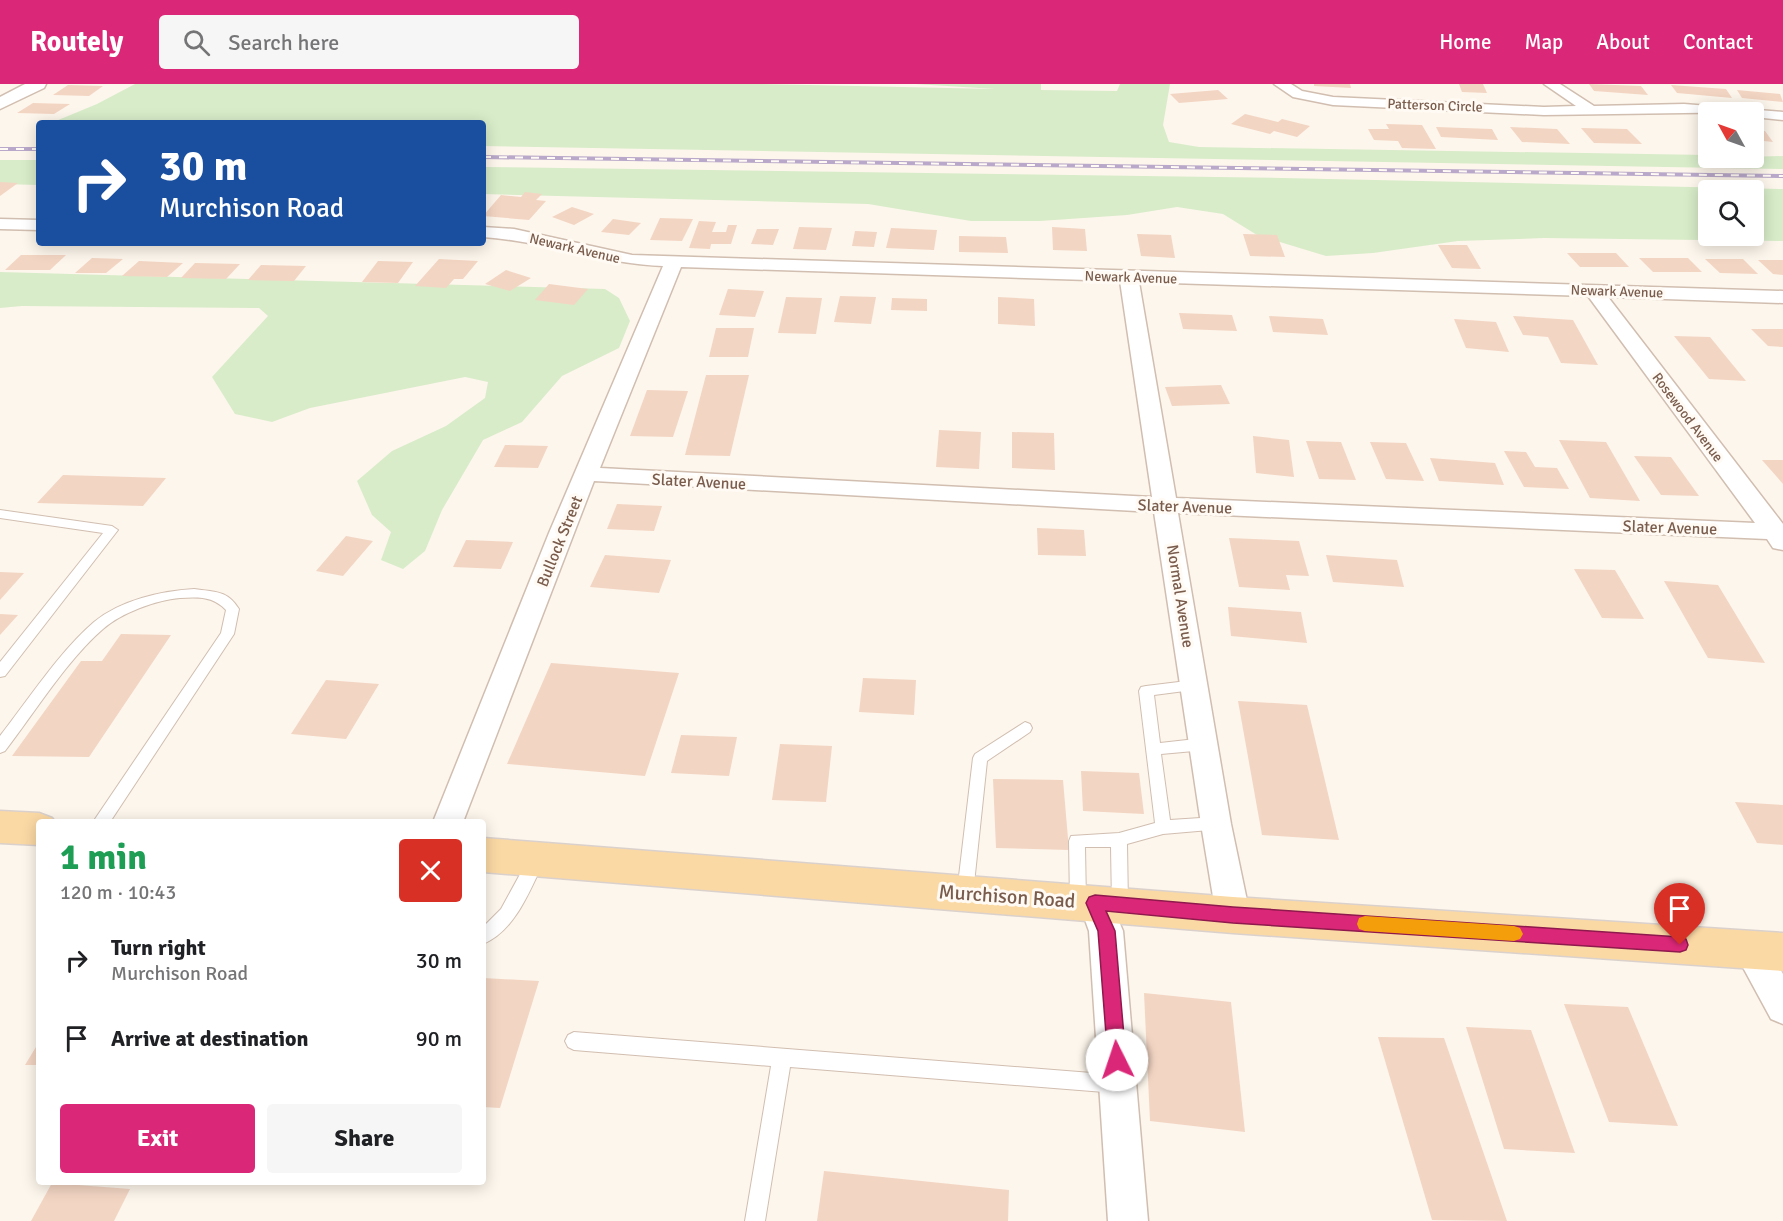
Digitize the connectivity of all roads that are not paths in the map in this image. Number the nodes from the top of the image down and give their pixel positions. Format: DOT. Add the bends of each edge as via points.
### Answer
graph roads {
  1 [pos="38,84"];
  2 [pos="1281,84"];
  3 [pos="1551,84"];
  4 [pos="0,104"];
  5 [pos="1698,109"];
  6 [pos="1593,111"];
  7 [pos="1764,114"];
  8 [pos="1783,116"];
  9 [pos="0,224"];
  10 [pos="36,225"];
  11 [pos="486,232"];
  12 [pos="674,262"];
  13 [pos="1129,277"];
  14 [pos="1594,291"];
  15 [pos="1783,297"];
  16 [pos="587,474"];
  17 [pos="1166,505"];
  18 [pos="0,514"];
  19 [pos="1780,535"];
  20 [pos="0,672"];
  21 [pos="1195,685"];
  22 [pos="1025,728"];
  23 [pos="1205,744"];
  24 [pos="0,747"];
  25 [pos="1155,748"];
  26 [pos="103,819"];
  27 [pos="449,819"];
  28 [pos="1216,824"];
  29 [pos="0,827"];
  30 [pos="1163,827"];
  31 [pos="36,830"];
  32 [pos="1119,840"];
  33 [pos="486,855"];
  34 [pos="536,859"];
  35 [pos="965,893"];
  36 [pos="1098,903"];
  37 [pos="1233,915"];
  38 [pos="486,935"];
  39 [pos="1767,950"];
  40 [pos="1783,1006"];
  41 [pos="574,1041"];
  42 [pos="782,1057"];
  43 [pos="1119,1084"];
  44 [pos="756,1221"];
  45 [pos="1128,1221"];
  1 -- 4 [label="street"];
  2 -- 6 [label="street, Patterson Circle" via="1298,94 1333,101"];
  3 -- 6 [label="street"];
  5 -- 6 [label="street, Patterson Circle"];
  7 -- 8 [label="street"];
  9 -- 10 [label="street"];
  11 -- 12 [label="street, Newark Avenue" via="514,234 623,259"];
  12 -- 13 [label="street, Newark Avenue"];
  12 -- 16 [label="street, Bullock Street"];
  13 -- 14 [label="street, Newark Avenue"];
  13 -- 17 [label="street, Normal Avenue"];
  14 -- 15 [label="street, Newark Avenue"];
  14 -- 19 [label="street, Rosewood Avenue"];
  16 -- 17 [label="street, Slater Avenue"];
  16 -- 27 [label="street, Bullock Street"];
  17 -- 19 [label="street, Slater Avenue"];
  17 -- 21 [label="street, Normal Avenue"];
  18 -- 20 [label="lane" via="112,530"];
  21 -- 23 [label="street, Normal Avenue"];
  21 -- 25 [label="lane" via="1146,691"];
  22 -- 35 [label="lane" via="980,758"];
  23 -- 25 [label="lane"];
  23 -- 28 [label="street, Normal Avenue"];
  24 -- 26 [label="lane" via="74,651 100,624 135,605 165,596 194,593 221,597 233,609 227,634"];
  25 -- 30 [label="lane"];
  28 -- 30 [label="lane"];
  28 -- 37 [label="street, Normal Avenue"];
  29 -- 31 [label="main road"];
  30 -- 32 [label="lane"];
  32 -- 36 [label="lane"];
  32 -- 36 [label="lane" via="1077,841"];
  33 -- 34 [label="main road, Murchison Road"];
  34 -- 35 [label="main road, Murchison Road"];
  34 -- 38 [label="lane" via="516,899"];
  35 -- 36 [label="main road, Murchison Road"];
  36 -- 37 [label="main road, Murchison Road"];
  36 -- 43 [label="street" via="1106,931"];
  37 -- 39 [label="main road, Murchison Road"];
  39 -- 40 [label="street"];
  41 -- 42 [label="lane"];
  42 -- 43 [label="lane"];
  42 -- 44 [label="lane"];
  43 -- 45 [label="street"];
}
